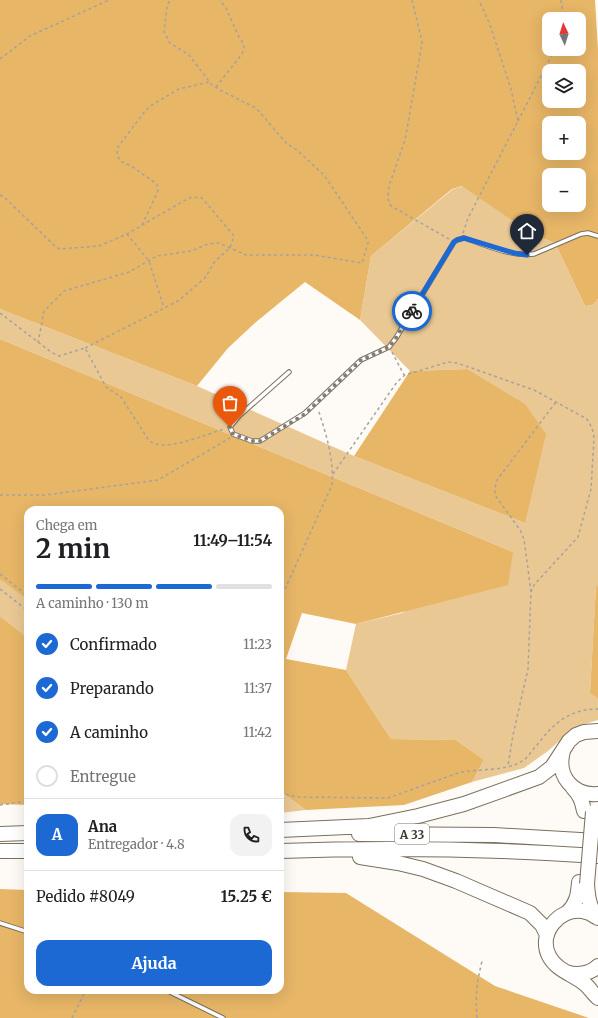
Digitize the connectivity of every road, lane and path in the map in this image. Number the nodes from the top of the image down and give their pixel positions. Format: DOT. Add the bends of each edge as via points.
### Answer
graph roads {
  1 [pos="109,0"];
  2 [pos="170,0"];
  3 [pos="220,0"];
  4 [pos="412,0"];
  5 [pos="479,0"];
  6 [pos="562,0"];
  7 [pos="563,12"];
  8 [pos="551,56"];
  9 [pos="0,59"];
  10 [pos="210,82"];
  11 [pos="216,87"];
  12 [pos="518,121"];
  13 [pos="0,195"];
  14 [pos="142,225"];
  15 [pos="128,234"];
  16 [pos="598,236"];
  17 [pos="462,238"];
  18 [pos="454,242"];
  19 [pos="230,248"];
  20 [pos="149,261"];
  21 [pos="164,308"];
  22 [pos="0,313"];
  23 [pos="38,343"];
  24 [pos="389,347"];
  25 [pos="85,348"];
  26 [pos="289,372"];
  27 [pos="404,375"];
  28 [pos="556,402"];
  29 [pos="316,403"];
  30 [pos="230,427"];
  31 [pos="236,435"];
  32 [pos="333,474"];
  33 [pos="0,495"];
  34 [pos="0,574"];
  35 [pos="0,589"];
  36 [pos="284,591"];
  37 [pos="24,593"];
  38 [pos="531,595"];
  39 [pos="24,607"];
  40 [pos="598,709"];
  41 [pos="598,731"];
  42 [pos="564,749"];
  43 [pos="508,766"];
  44 [pos="568,782"];
  45 [pos="284,794"];
  46 [pos="598,794"];
  47 [pos="598,799"];
  48 [pos="24,801"];
  49 [pos="0,805"];
  50 [pos="588,812"];
  51 [pos="284,831"];
  52 [pos="284,831"];
  53 [pos="24,833"];
  54 [pos="0,834"];
  55 [pos="598,841"];
  56 [pos="0,851"];
  57 [pos="24,851"];
  58 [pos="284,853"];
  59 [pos="284,853"];
  60 [pos="598,856"];
  61 [pos="583,883"];
  62 [pos="567,913"];
  63 [pos="597,918"];
  64 [pos="0,923"];
  65 [pos="24,931"];
  66 [pos="547,935"];
  67 [pos="482,961"];
  68 [pos="598,966"];
  69 [pos="560,969"];
  70 [pos="84,994"];
  71 [pos="174,994"];
  72 [pos="598,998"];
  73 [pos="72,1018"];
  74 [pos="223,1018"];
  75 [pos="477,1018"];
  1 -- 9 [label="path" via="30,36"];
  2 -- 10 [label="path" via="167,6 165,37 189,55"];
  3 -- 11 [label="path" via="244,48"];
  4 -- 18 [label="path" via="422,42 405,140 389,186 388,200 391,206"];
  5 -- 12 [label="path" via="511,89"];
  6 -- 7 [label="path"];
  8 -- 12 [label="path"];
  10 -- 11 [label="path"];
  10 -- 14 [label="path" via="179,89 152,105 118,147 120,161 157,184 158,191"];
  11 -- 19 [label="path" via="256,108 287,144 324,174 368,243 362,263 314,255 246,255"];
  12 -- 17 [label="path" via="468,218"];
  13 -- 15 [label="path" via="60,249 99,246"];
  14 -- 15 [label="path"];
  14 -- 19 [label="path" via="187,199 202,198 234,236"];
  15 -- 20 [label="path"];
  16 -- 17 [label="lane" via="581,234 527,255"];
  17 -- 18 [label="lane"];
  18 -- 24 [label="lane"];
  19 -- 20 [label="path" via="219,243 208,244 191,251 157,256"];
  19 -- 21 [label="path" via="215,261 205,278 178,301"];
  20 -- 21 [label="path"];
  20 -- 23 [label="path" via="129,272 64,291 44,311"];
  21 -- 25 [label="path"];
  22 -- 23 [label="path"];
  23 -- 25 [label="path" via="59,356"];
  24 -- 27 [label="path"];
  24 -- 29 [label="lane" via="361,360"];
  25 -- 30 [label="path" via="106,387 121,397 153,443 158,445 183,442"];
  26 -- 30 [label="lane"];
  27 -- 28 [label="path" via="448,362 457,363 534,390"];
  27 -- 32 [label="path"];
  28 -- 38 [label="path" via="498,480 495,488 495,495 524,539"];
  28 -- 38 [label="path" via="587,419 592,428 594,437 590,489 578,537 534,584"];
  29 -- 31 [label="lane" via="305,414 260,441"];
  29 -- 32 [label="path" via="329,441"];
  30 -- 31 [label="lane"];
  31 -- 33 [label="path" via="158,480 46,495"];
  32 -- 36 [label="path" via="332,485"];
  34 -- 37 [label="path"];
  35 -- 39 [label="path"];
  38 -- 43 [label="path" via="528,669"];
  40 -- 43 [label="path" via="561,718 522,762"];
  41 -- 42 [label="highway" via="576,735"];
  42 -- 44 [label="highway" via="561,766"];
  42 -- 51 [label="highway" via="552,767 539,777 435,812 369,826"];
  43 -- 45 [label="path" via="458,773 388,798 297,797"];
  44 -- 46 [label="highway" via="582,792"];
  44 -- 50 [label="highway" via="580,794"];
  47 -- 50 [label="highway"];
  48 -- 49 [label="path"];
  50 -- 61 [label="highway, bridge"];
  52 -- 55 [label="highway, A 33" via="318,834 494,835"];
  53 -- 54 [label="highway"];
  56 -- 57 [label="highway"];
  58 -- 60 [label="highway, A 33" via="324,850 444,850"];
  59 -- 66 [label="highway" via="356,857 423,869 530,913 542,925"];
  61 -- 62 [label="highway" via="577,901"];
  61 -- 63 [label="highway"];
  62 -- 63 [label="highway" via="582,911"];
  62 -- 66 [label="highway" via="554,921"];
  64 -- 65 [label="lane"];
  66 -- 69 [label="highway" via="548,954"];
  67 -- 75 [label="path" via="477,982"];
  68 -- 69 [label="highway" via="587,973 578,974"];
  69 -- 72 [label="highway" via="585,984"];
  70 -- 73 [label="path"];
  71 -- 74 [label="lane"];
}
